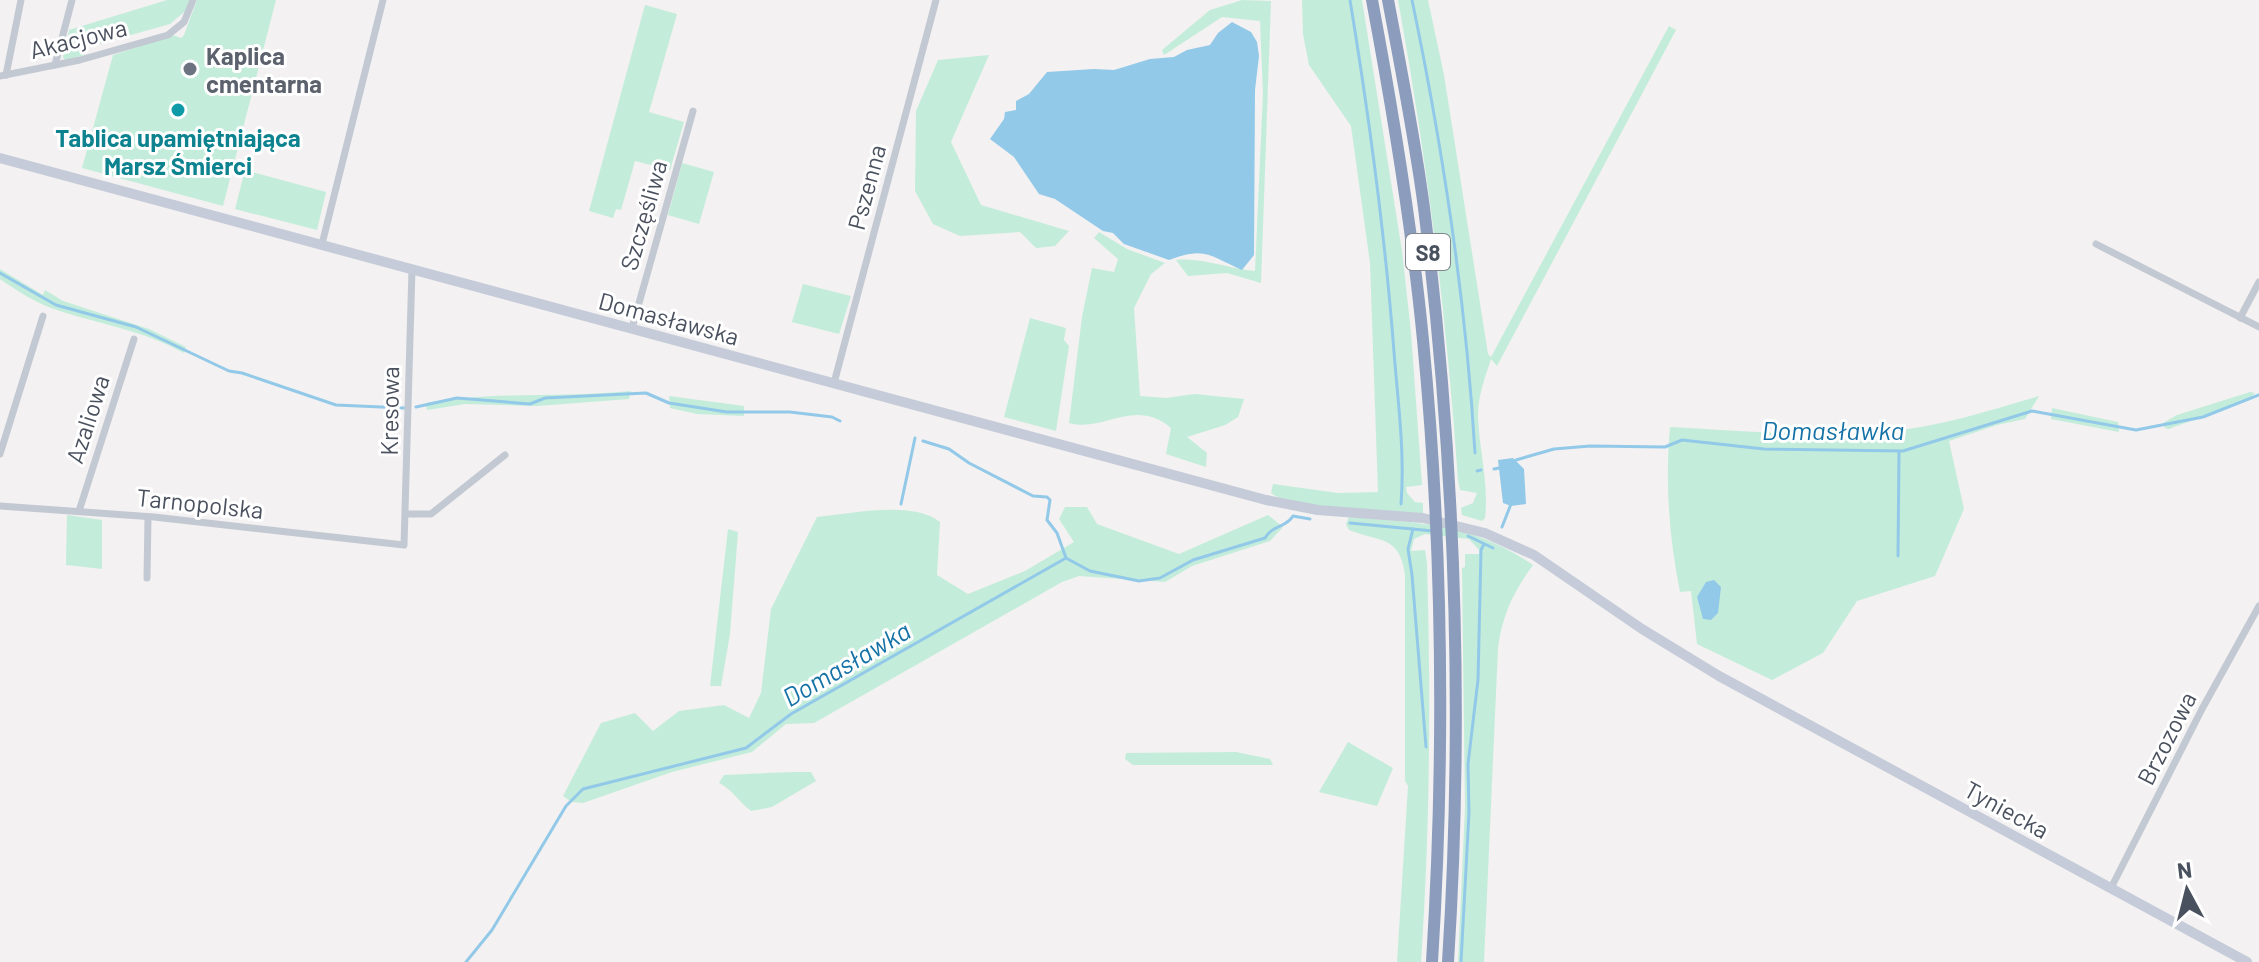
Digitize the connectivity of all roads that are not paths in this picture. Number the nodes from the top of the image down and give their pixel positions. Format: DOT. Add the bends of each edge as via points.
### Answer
graph roads {
  1 [pos="21,0"];
  2 [pos="72,0"];
  3 [pos="193,0"];
  4 [pos="383,0"];
  5 [pos="936,0"];
  6 [pos="1372,0"];
  7 [pos="1388,0"];
  8 [pos="55,65"];
  9 [pos="3,75"];
  10 [pos="693,111"];
  11 [pos="0,158"];
  12 [pos="322,244"];
  13 [pos="2096,244"];
  14 [pos="412,269"];
  15 [pos="2259,282"];
  16 [pos="43,316"];
  17 [pos="2239,317"];
  18 [pos="2259,327"];
  19 [pos="632,328"];
  20 [pos="134,339"];
  21 [pos="834,383"];
  22 [pos="0,454"];
  23 [pos="505,455"];
  24 [pos="0,506"];
  25 [pos="79,511"];
  26 [pos="1329,511"];
  27 [pos="406,514"];
  28 [pos="148,517"];
  29 [pos="396,545"];
  30 [pos="147,578"];
  31 [pos="2259,606"];
  32 [pos="2111,888"];
  33 [pos="1432,962"];
  34 [pos="1448,962"];
  35 [pos="2247,962"];
  1 -- 9 [label="street"];
  2 -- 8 [label="street"];
  3 -- 8 [label="street, Akacjowa" via="184,22 168,35"];
  4 -- 12 [label="street"];
  5 -- 21 [label="street, Pszenna"];
  6 -- 33 [label="highway, S8" via="1418,296 1434,503 1441,706"];
  7 -- 34 [label="highway, S8" via="1424,206 1451,506 1456,707"];
  8 -- 9 [label="street, Akacjowa"];
  10 -- 19 [label="street, Szczęśliwa"];
  11 -- 12 [label="street, Domasławska"];
  12 -- 14 [label="street, Domasławska"];
  13 -- 17 [label="street"];
  14 -- 19 [label="street, Domasławska"];
  14 -- 27 [label="street, Kresowa"];
  15 -- 17 [label="street"];
  16 -- 22 [label="street"];
  17 -- 18 [label="street"];
  19 -- 21 [label="street, Domasławska"];
  20 -- 25 [label="street, Azaliowa"];
  21 -- 26 [label="street, Domasławska" via="1266,500"];
  23 -- 27 [label="street" via="431,514"];
  24 -- 25 [label="street, Tarnopolska"];
  25 -- 28 [label="street, Tarnopolska"];
  26 -- 32 [label="street, Tyniecka" via="1423,518 1511,543 1748,691"];
  27 -- 29 [label="street, Kresowa" via="404,545"];
  28 -- 29 [label="street, Tarnopolska"];
  28 -- 30 [label="street"];
  31 -- 32 [label="street, Brzozowa"];
  32 -- 35 [label="street, Tyniecka"];
}
